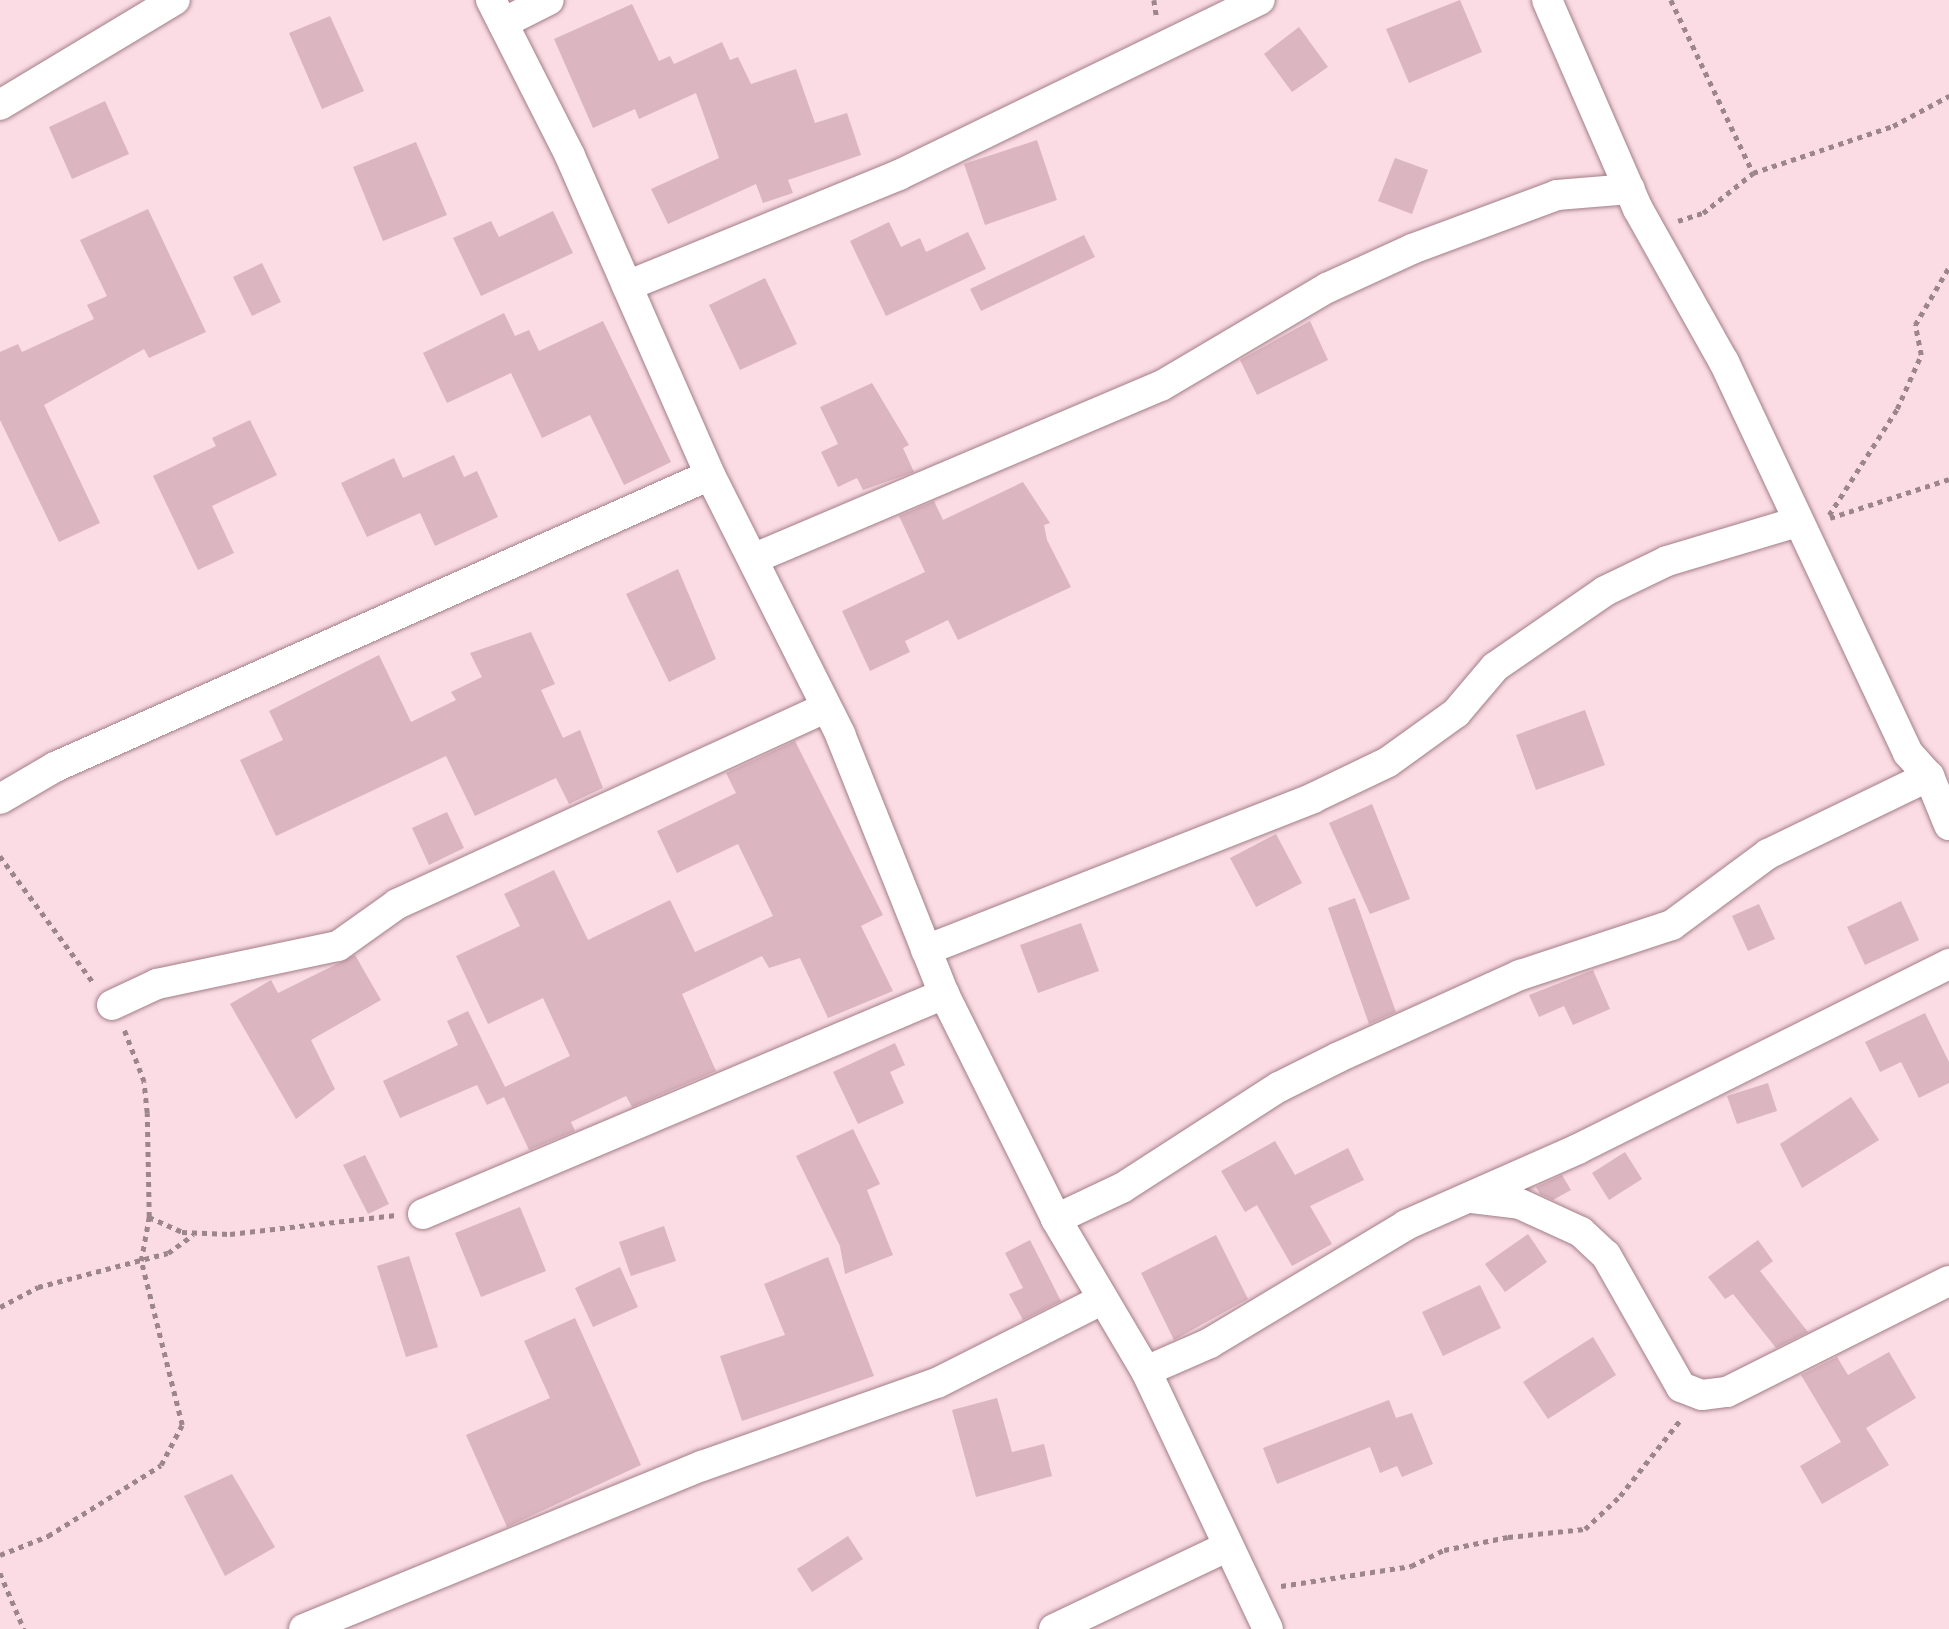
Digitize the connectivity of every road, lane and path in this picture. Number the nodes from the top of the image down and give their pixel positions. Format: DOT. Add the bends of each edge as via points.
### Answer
graph roads {
  1 [pos="175,0"];
  2 [pos="549,0"];
  3 [pos="1260,0"];
  4 [pos="1547,0"];
  5 [pos="1671,0"];
  6 [pos="497,11"];
  7 [pos="1949,96"];
  8 [pos="0,105"];
  9 [pos="1753,173"];
  10 [pos="1630,188"];
  11 [pos="1652,233"];
  12 [pos="1949,267"];
  13 [pos="627,286"];
  14 [pos="710,475"];
  15 [pos="1949,479"];
  16 [pos="1812,520"];
  17 [pos="755,558"];
  18 [pos="825,708"];
  19 [pos="1929,776"];
  20 [pos="0,799"];
  21 [pos="1949,825"];
  22 [pos="0,856"];
  23 [pos="926,950"];
  24 [pos="1949,964"];
  25 [pos="944,994"];
  26 [pos="112,1005"];
  27 [pos="1471,1198"];
  28 [pos="423,1214"];
  29 [pos="149,1217"];
  30 [pos="1056,1219"];
  31 [pos="194,1234"];
  32 [pos="141,1261"];
  33 [pos="1949,1280"];
  34 [pos="1103,1299"];
  35 [pos="0,1307"];
  36 [pos="1146,1370"];
  37 [pos="1702,1395"];
  38 [pos="1227,1547"];
  39 [pos="0,1555"];
  40 [pos="0,1573"];
  41 [pos="1248,1590"];
  42 [pos="24,1629"];
  43 [pos="304,1629"];
  44 [pos="1054,1629"];
  45 [pos="1268,1629"];
  1 -- 8 [label="street"];
  2 -- 6 [label="street"];
  3 -- 13 [label="street" via="899,175"];
  4 -- 10 [label="street"];
  5 -- 9 [label="path"];
  6 -- 13 [label="street"];
  7 -- 9 [label="path" via="1894,126"];
  9 -- 11 [label="path" via="1703,213"];
  10 -- 11 [label="street"];
  10 -- 17 [label="street" via="1556,195 1412,249 1327,288 1161,386"];
  11 -- 16 [label="street"];
  12 -- 16 [label="path" via="1915,325 1921,355 1897,409"];
  13 -- 14 [label="street"];
  14 -- 17 [label="street"];
  14 -- 20 [label="street" via="55,767"];
  15 -- 16 [label="path"];
  16 -- 19 [label="street" via="1908,752"];
  16 -- 23 [label="street" via="1667,561 1605,591 1495,667 1456,713 1388,762 1313,798"];
  17 -- 18 [label="street"];
  18 -- 23 [label="street"];
  18 -- 26 [label="street" via="397,904 338,946 157,984"];
  19 -- 21 [label="street"];
  19 -- 30 [label="street" via="1768,854 1672,926 1520,975 1339,1057 1279,1087 1133,1181"];
  22 -- 26 [label="path"];
  23 -- 25 [label="street"];
  24 -- 27 [label="street"];
  25 -- 28 [label="street"];
  25 -- 30 [label="street"];
  26 -- 29 [label="path" via="144,1083"];
  27 -- 36 [label="street" via="1406,1225 1210,1343"];
  27 -- 37 [label="street" via="1520,1204 1581,1231 1606,1255 1681,1387"];
  28 -- 31 [label="path"];
  29 -- 31 [label="path"];
  29 -- 32 [label="path"];
  30 -- 34 [label="street"];
  31 -- 32 [label="path" via="168,1253"];
  32 -- 35 [label="path" via="38,1287"];
  32 -- 39 [label="path" via="181,1401 176,1446 161,1465 85,1514 23,1549"];
  33 -- 37 [label="street" via="1727,1392"];
  34 -- 36 [label="street"];
  34 -- 43 [label="street" via="937,1383 702,1466"];
  36 -- 38 [label="street"];
  37 -- 41 [label="path" via="1620,1496 1585,1529 1444,1550 1411,1566 1330,1581"];
  38 -- 41 [label="street"];
  38 -- 44 [label="street"];
  40 -- 42 [label="path"];
  41 -- 45 [label="street"];
}
